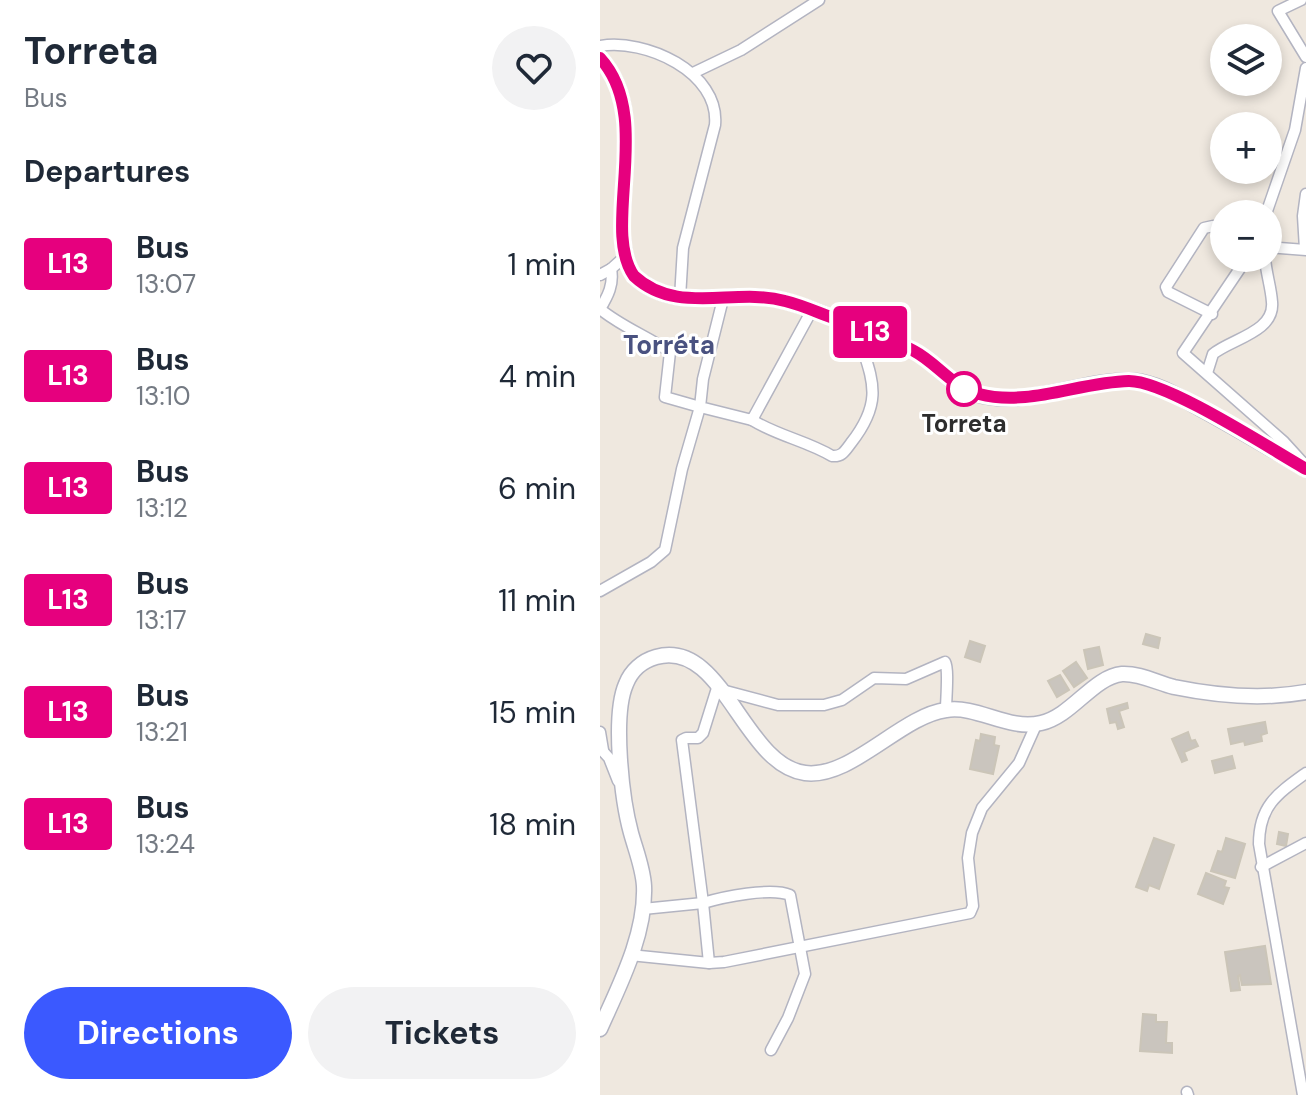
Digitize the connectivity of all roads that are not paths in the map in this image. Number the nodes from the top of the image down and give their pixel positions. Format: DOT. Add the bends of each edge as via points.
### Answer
graph roads {
  1 [pos="819,0"];
  2 [pos="1301,0"];
  3 [pos="600,46"];
  4 [pos="1306,57"];
  5 [pos="600,58"];
  6 [pos="1306,68"];
  7 [pos="693,73"];
  8 [pos="1306,194"];
  9 [pos="1271,200"];
  10 [pos="1210,227"];
  11 [pos="1282,248"];
  12 [pos="1306,249"];
  13 [pos="616,264"];
  14 [pos="1238,272"];
  15 [pos="1267,272"];
  16 [pos="600,275"];
  17 [pos="680,298"];
  18 [pos="723,299"];
  19 [pos="600,309"];
  20 [pos="812,310"];
  21 [pos="1212,314"];
  22 [pos="856,327"];
  23 [pos="1207,373"];
  24 [pos="700,407"];
  25 [pos="752,420"];
  26 [pos="1306,468"];
  27 [pos="600,591"];
  28 [pos="720,688"];
  29 [pos="1306,692"];
  30 [pos="946,710"];
  31 [pos="1036,725"];
  32 [pos="600,732"];
  33 [pos="602,749"];
  34 [pos="1306,773"];
  35 [pos="624,795"];
  36 [pos="1306,843"];
  37 [pos="1261,867"];
  38 [pos="703,903"];
  39 [pos="643,909"];
  40 [pos="800,948"];
  41 [pos="630,955"];
  42 [pos="709,963"];
  43 [pos="600,1029"];
  44 [pos="771,1050"];
  45 [pos="1303,1095"];
  1 -- 7 [label="street" via="741,50"];
  2 -- 4 [label="street" via="1278,11"];
  3 -- 7 [label="street" via="642,49"];
  5 -- 13 [label="street" via="614,76 621,110"];
  6 -- 9 [label="street" via="1295,130"];
  7 -- 17 [label="street" via="707,90 716,116 683,248"];
  8 -- 12 [label="street"];
  10 -- 21 [label="street" via="1204,228 1166,287"];
  11 -- 12 [label="street"];
  13 -- 16 [label="street"];
  13 -- 17 [label="street" via="647,286"];
  13 -- 19 [label="street"];
  14 -- 21 [label="street"];
  15 -- 23 [label="street" via="1269,316 1213,354"];
  17 -- 18 [label="street"];
  18 -- 20 [label="street" via="775,299"];
  18 -- 24 [label="street"];
  19 -- 24 [label="street" via="670,352 665,397"];
  20 -- 22 [label="street"];
  20 -- 25 [label="street"];
  21 -- 23 [label="street" via="1183,353"];
  22 -- 25 [label="street" via="874,395 864,424 842,454 832,456"];
  22 -- 26 [label="street" via="917,352 958,385 982,395 1015,397 1143,382"];
  23 -- 26 [label="street"];
  24 -- 25 [label="street"];
  24 -- 27 [label="street" via="665,550"];
  28 -- 30 [label="street" via="770,755 806,773 833,769"];
  28 -- 30 [label="street" via="778,705 824,705 842,700 874,678 906,679 945,662"];
  28 -- 35 [label="street" via="696,665 675,656 647,661 631,675 622,697"];
  28 -- 38 [label="street" via="703,733 682,744"];
  29 -- 31 [label="street" via="1245,697 1123,674 1103,681 1062,714"];
  30 -- 31 [label="street"];
  31 -- 40 [label="street" via="1019,763 982,808 972,833 972,911"];
  32 -- 33 [label="street"];
  33 -- 35 [label="street"];
  34 -- 37 [label="street" via="1267,807 1259,829"];
  35 -- 39 [label="street" via="644,884"];
  36 -- 37 [label="street"];
  37 -- 45 [label="street"];
  38 -- 39 [label="street"];
  38 -- 40 [label="street" via="787,892 793,900"];
  38 -- 42 [label="street"];
  39 -- 41 [label="street"];
  40 -- 42 [label="street"];
  40 -- 44 [label="street" via="805,974 800,992"];
  41 -- 42 [label="street"];
  41 -- 43 [label="street"];
}
